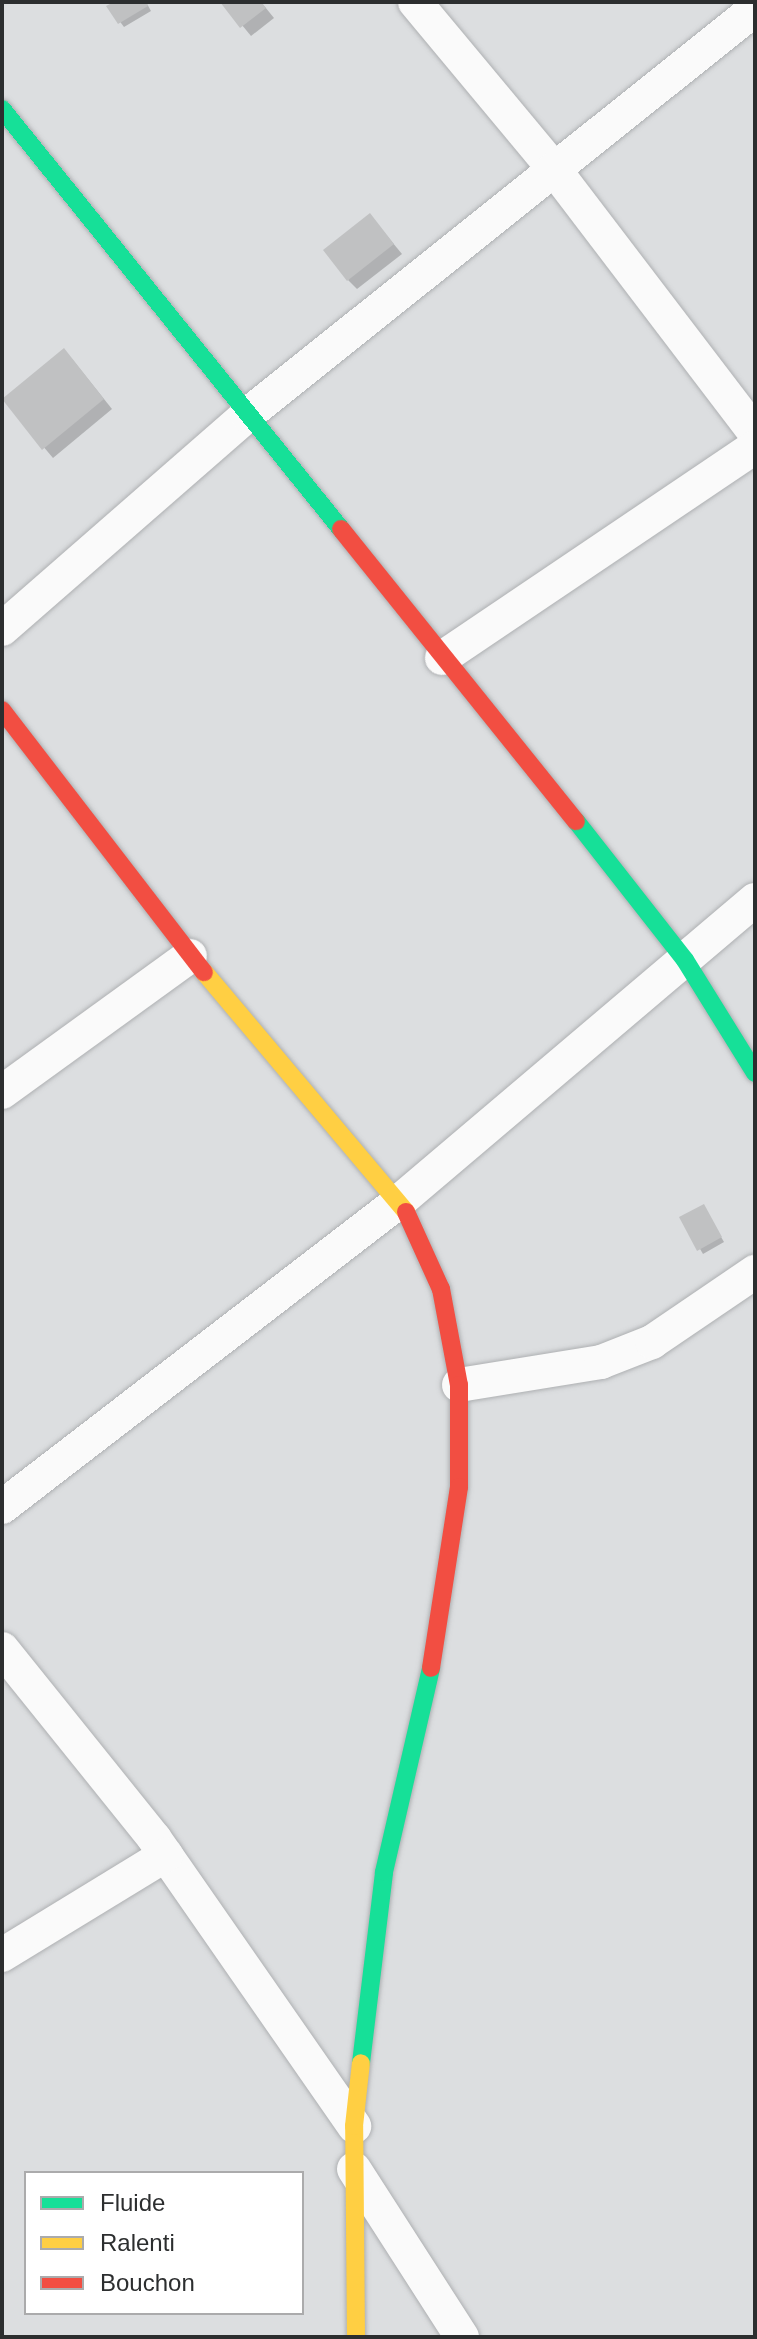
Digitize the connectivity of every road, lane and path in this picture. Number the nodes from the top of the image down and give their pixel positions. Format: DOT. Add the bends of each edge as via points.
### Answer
graph roads {
  1 [pos="415,2"];
  2 [pos="755,9"];
  3 [pos="2,109"];
  4 [pos="554,169"];
  5 [pos="247,415"];
  6 [pos="755,433"];
  7 [pos="755,447"];
  8 [pos="2,629"];
  9 [pos="442,658"];
  10 [pos="2,710"];
  11 [pos="755,900"];
  12 [pos="190,956"];
  13 [pos="685,960"];
  14 [pos="755,1073"];
  15 [pos="2,1092"];
  16 [pos="401,1200"];
  17 [pos="755,1272"];
  18 [pos="459,1385"];
  19 [pos="2,1507"];
  20 [pos="2,1649"];
  21 [pos="166,1855"];
  22 [pos="2,1955"];
  23 [pos="354,2126"];
  24 [pos="354,2169"];
  25 [pos="356,2337"];
  26 [pos="462,2337"];
  1 -- 4 [label="street"];
  2 -- 4 [label="street"];
  3 -- 5 [label="street"];
  4 -- 5 [label="street"];
  4 -- 6 [label="street"];
  5 -- 8 [label="street"];
  5 -- 9 [label="street"];
  7 -- 9 [label="street"];
  9 -- 13 [label="street"];
  10 -- 12 [label="street"];
  11 -- 13 [label="street"];
  12 -- 15 [label="street"];
  12 -- 16 [label="street"];
  13 -- 14 [label="street"];
  13 -- 16 [label="street"];
  16 -- 18 [label="street" via="441,1289"];
  16 -- 19 [label="street"];
  17 -- 18 [label="street" via="652,1342 601,1362"];
  18 -- 23 [label="street" via="459,1487 446,1605 384,1872"];
  20 -- 21 [label="street"];
  21 -- 22 [label="street"];
  21 -- 23 [label="street"];
  23 -- 24 [label="street"];
  24 -- 25 [label="street"];
  24 -- 26 [label="street"];
}
